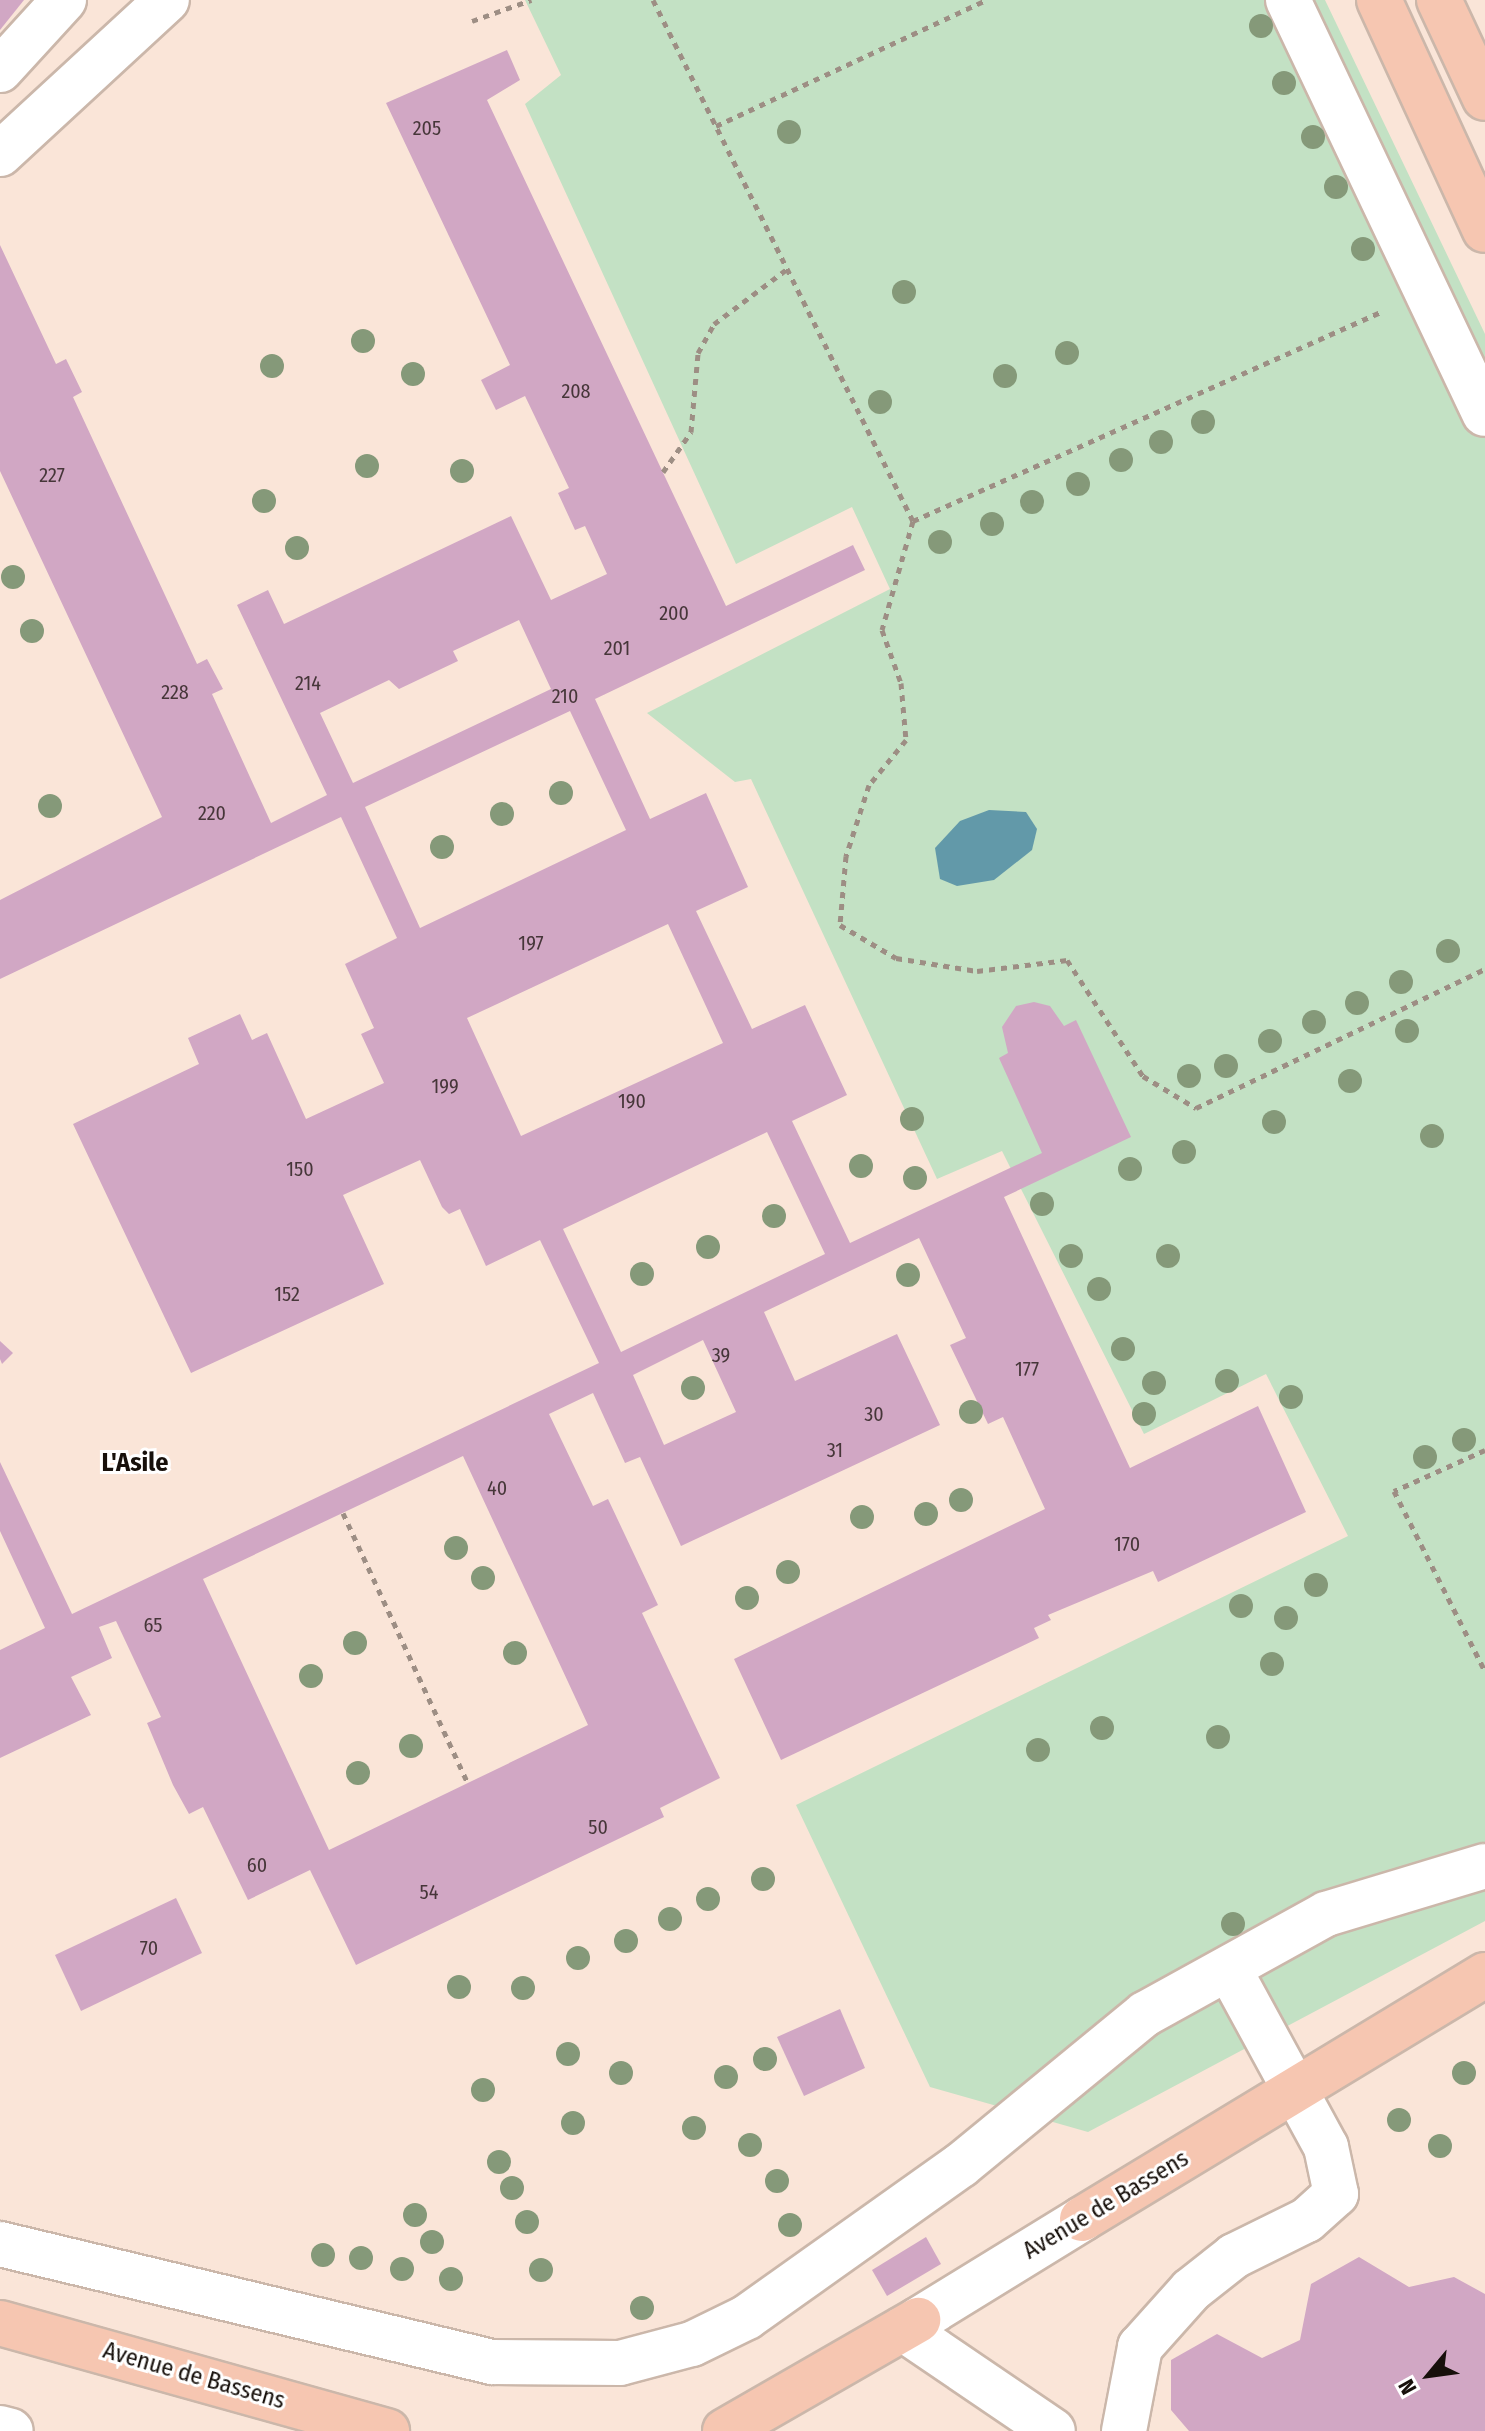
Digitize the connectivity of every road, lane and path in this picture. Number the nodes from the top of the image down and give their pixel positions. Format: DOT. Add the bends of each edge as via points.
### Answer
graph roads {
  1 [pos="64,0"];
  2 [pos="167,0"];
  3 [pos="531,0"];
  4 [pos="653,0"];
  5 [pos="986,0"];
  6 [pos="1288,0"];
  7 [pos="1379,0"];
  8 [pos="1439,0"];
  9 [pos="472,21"];
  10 [pos="0,70"];
  11 [pos="1485,98"];
  12 [pos="716,126"];
  13 [pos="0,154"];
  14 [pos="1485,230"];
  15 [pos="788,269"];
  16 [pos="1427,291"];
  17 [pos="1485,414"];
  18 [pos="663,472"];
  19 [pos="913,521"];
  20 [pos="1485,969"];
  21 [pos="1485,1450"];
  22 [pos="343,1513"];
  23 [pos="1485,1671"];
  24 [pos="468,1783"];
  25 [pos="1485,1866"];
  26 [pos="1230,1971"];
  27 [pos="1485,1975"];
  28 [pos="1291,2092"];
  29 [pos="1082,2219"];
  30 [pos="0,2244"];
  31 [pos="0,2323"];
  32 [pos="910,2324"];
  33 [pos="0,2428"];
  34 [pos="11,2431"];
  35 [pos="387,2431"];
  36 [pos="725,2431"];
  37 [pos="1053,2431"];
  38 [pos="1124,2431"];
  1 -- 10 [label="street"];
  2 -- 13 [label="street"];
  3 -- 9 [label="path"];
  4 -- 12 [label="path"];
  5 -- 12 [label="path"];
  6 -- 16 [label="street"];
  7 -- 14 [label="main road"];
  8 -- 11 [label="main road"];
  12 -- 15 [label="path"];
  15 -- 18 [label="path" via="714,324 698,353 691,432"];
  15 -- 19 [label="path"];
  16 -- 17 [label="street"];
  16 -- 19 [label="path"];
  19 -- 20 [label="path" via="882,630 901,683 906,740 869,785 846,856 840,925 896,958 977,971 1067,960 1143,1076 1196,1108"];
  21 -- 23 [label="path" via="1394,1491"];
  22 -- 24 [label="path"];
  25 -- 26 [label="street" via="1326,1914"];
  26 -- 28 [label="street"];
  26 -- 30 [label="street" via="1145,2014 961,2165 747,2317 692,2344 620,2363 492,2362"];
  27 -- 28 [label="main road, Avenue de Bassens"];
  28 -- 29 [label="main road, Avenue de Bassens"];
  28 -- 38 [label="street" via="1326,2147 1336,2194 1307,2220 1234,2256 1191,2290 1140,2347"];
  29 -- 32 [label="street, Avenue de Bassens"];
  31 -- 35 [label="main road, Avenue de Bassens"];
  32 -- 36 [label="main road, Avenue de Bassens"];
  32 -- 37 [label="street" via="993,2393"];
  33 -- 34 [label="street"];
}
